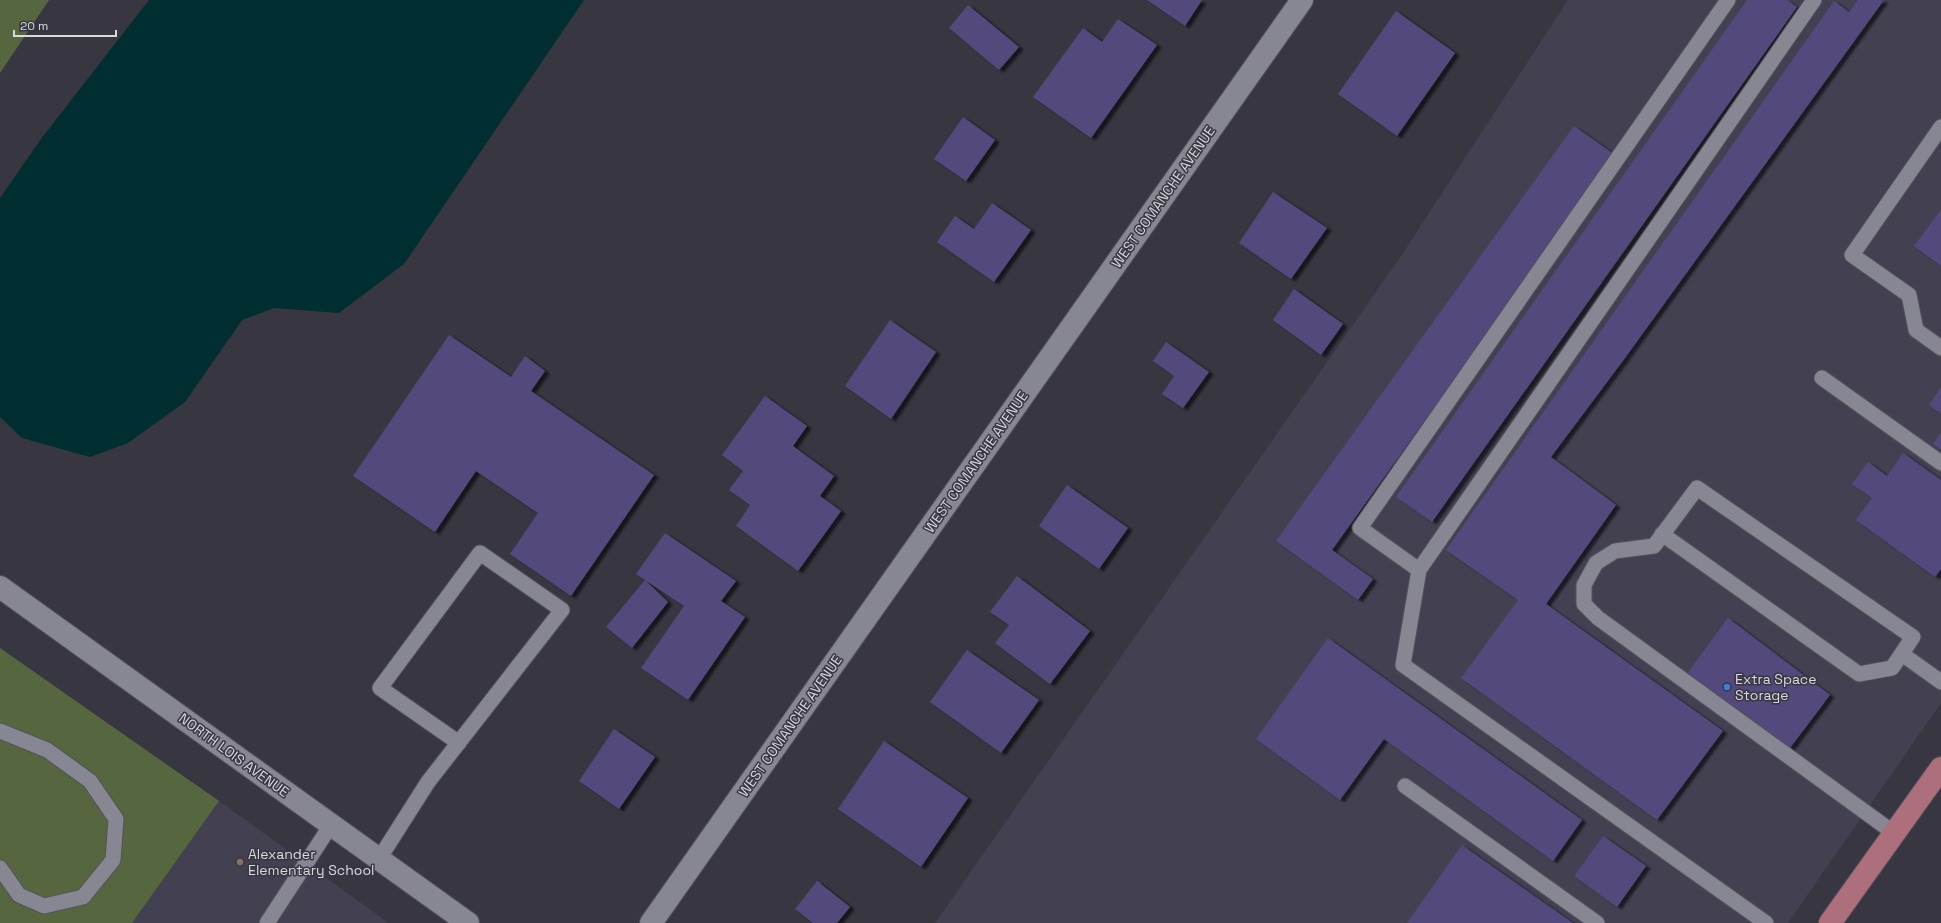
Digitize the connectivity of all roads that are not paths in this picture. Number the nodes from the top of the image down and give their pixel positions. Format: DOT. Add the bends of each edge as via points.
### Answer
graph roads {
  1 [pos="1302,0"];
  2 [pos="1728,0"];
  3 [pos="1814,0"];
  4 [pos="1941,127"];
  5 [pos="1941,348"];
  6 [pos="1822,378"];
  7 [pos="1941,463"];
  8 [pos="1662,534"];
  9 [pos="1419,570"];
  10 [pos="0,587"];
  11 [pos="1902,654"];
  12 [pos="1941,682"];
  13 [pos="0,730"];
  14 [pos="459,743"];
  15 [pos="1941,768"];
  16 [pos="1405,786"];
  17 [pos="331,825"];
  18 [pos="1894,833"];
  19 [pos="379,859"];
  20 [pos="0,868"];
  21 [pos="267,923"];
  22 [pos="468,923"];
  23 [pos="651,923"];
  24 [pos="1597,923"];
  25 [pos="1766,923"];
  26 [pos="1830,923"];
  1 -- 23 [label="street, WEST COMANCHE AVENUE"];
  2 -- 9 [label="lane" via="1360,528"];
  3 -- 9 [label="lane"];
  4 -- 5 [label="lane" via="1852,255 1909,294 1916,330"];
  6 -- 7 [label="lane"];
  8 -- 11 [label="lane" via="1859,674 1892,668"];
  8 -- 11 [label="lane" via="1697,488 1913,637"];
  8 -- 18 [label="lane" via="1654,546 1615,551 1596,563 1584,585 1584,604 1598,618"];
  9 -- 25 [label="lane" via="1403,664"];
  10 -- 17 [label="street, NORTH LOIS AVENUE"];
  11 -- 12 [label="lane"];
  13 -- 20 [label="lane" via="47,750 90,781 116,819 113,860 83,898 44,906 19,895"];
  14 -- 14 [label="lane" via="562,610 480,553 380,688"];
  14 -- 19 [label="lane" via="428,782"];
  15 -- 18 [label="main road"];
  16 -- 24 [label="lane"];
  17 -- 19 [label="street, NORTH LOIS AVENUE"];
  17 -- 21 [label="lane"];
  18 -- 26 [label="main road"];
  19 -- 22 [label="street, NORTH LOIS AVENUE"];
}
